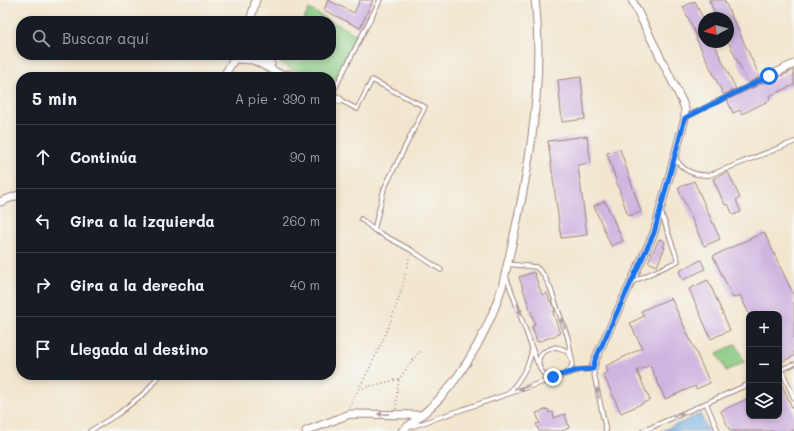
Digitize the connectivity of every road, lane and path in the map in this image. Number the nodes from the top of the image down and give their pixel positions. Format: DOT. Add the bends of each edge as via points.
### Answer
graph roads {
  1 [pos="256,0"];
  2 [pos="380,0"];
  3 [pos="535,0"];
  4 [pos="632,0"];
  5 [pos="251,16"];
  6 [pos="234,60"];
  7 [pos="253,60"];
  8 [pos="265,60"];
  9 [pos="794,64"];
  10 [pos="226,72"];
  11 [pos="276,72"];
  12 [pos="287,72"];
  13 [pos="769,76"];
  14 [pos="336,86"];
  15 [pos="336,98"];
  16 [pos="340,100"];
  17 [pos="685,118"];
  18 [pos="794,142"];
  19 [pos="674,156"];
  20 [pos="16,196"];
  21 [pos="0,202"];
  22 [pos="661,211"];
  23 [pos="361,219"];
  24 [pos="374,230"];
  25 [pos="411,250"];
  26 [pos="507,264"];
  27 [pos="441,270"];
  28 [pos="505,273"];
  29 [pos="632,282"];
  30 [pos="532,348"];
  31 [pos="424,351"];
  32 [pos="572,360"];
  33 [pos="538,364"];
  34 [pos="794,364"];
  35 [pos="593,369"];
  36 [pos="782,369"];
  37 [pos="782,374"];
  38 [pos="563,375"];
  39 [pos="400,379"];
  40 [pos="155,380"];
  41 [pos="746,385"];
  42 [pos="359,389"];
  43 [pos="508,394"];
  44 [pos="794,398"];
  45 [pos="706,403"];
  46 [pos="396,414"];
  47 [pos="345,415"];
  48 [pos="422,415"];
  49 [pos="403,430"];
  50 [pos="90,431"];
  51 [pos="306,431"];
  52 [pos="606,431"];
  53 [pos="643,431"];
  54 [pos="718,431"];
  1 -- 5 [label="street"];
  2 -- 14 [label="lane"];
  3 -- 26 [label="street" via="537,59 529,166"];
  4 -- 17 [label="street" via="682,101"];
  6 -- 10 [label="street"];
  7 -- 11 [label="street"];
  8 -- 12 [label="street"];
  9 -- 13 [label="street"];
  13 -- 17 [label="lane"];
  15 -- 16 [label="street"];
  16 -- 24 [label="lane" via="357,109 372,80 425,107 384,189"];
  17 -- 19 [label="street"];
  18 -- 19 [label="lane" via="710,175 690,173 678,164"];
  19 -- 22 [label="street"];
  20 -- 21 [label="street"];
  22 -- 29 [label="street" via="650,244"];
  22 -- 29 [label="lane" via="678,261"];
  23 -- 24 [label="lane"];
  24 -- 25 [label="lane"];
  25 -- 27 [label="lane"];
  25 -- 42 [label="path" via="395,308"];
  26 -- 28 [label="street"];
  32 -- 26 [label="lane, one-way" via="568,338 543,274 536,267"];
  28 -- 30 [label="lane, one-way"];
  28 -- 48 [label="street" via="496,304 474,349 455,379"];
  29 -- 35 [label="street"];
  30 -- 33 [label="lane"];
  30 -- 43 [label="lane" via="531,359"];
  31 -- 39 [label="path" via="418,353"];
  32 -- 33 [label="lane" via="568,352 556,347 543,352 538,357"];
  32 -- 38 [label="lane" via="570,369"];
  33 -- 38 [label="lane" via="541,371 547,375"];
  34 -- 36 [label="lane"];
  35 -- 38 [label="lane"];
  52 -- 35 [label="lane, one-way"];
  37 -- 44 [label="lane"];
  38 -- 43 [label="lane, one-way"];
  39 -- 42 [label="path"];
  39 -- 46 [label="path"];
  40 -- 50 [label="lane" via="147,391 118,414"];
  41 -- 45 [label="lane"];
  42 -- 47 [label="path"];
  43 -- 49 [label="lane"];
  53 -- 45 [label="lane, one-way"];
  45 -- 54 [label="lane"];
  46 -- 47 [label="street, one-way"];
  46 -- 48 [label="street"];
  47 -- 51 [label="street"];
  48 -- 49 [label="street"];
}
